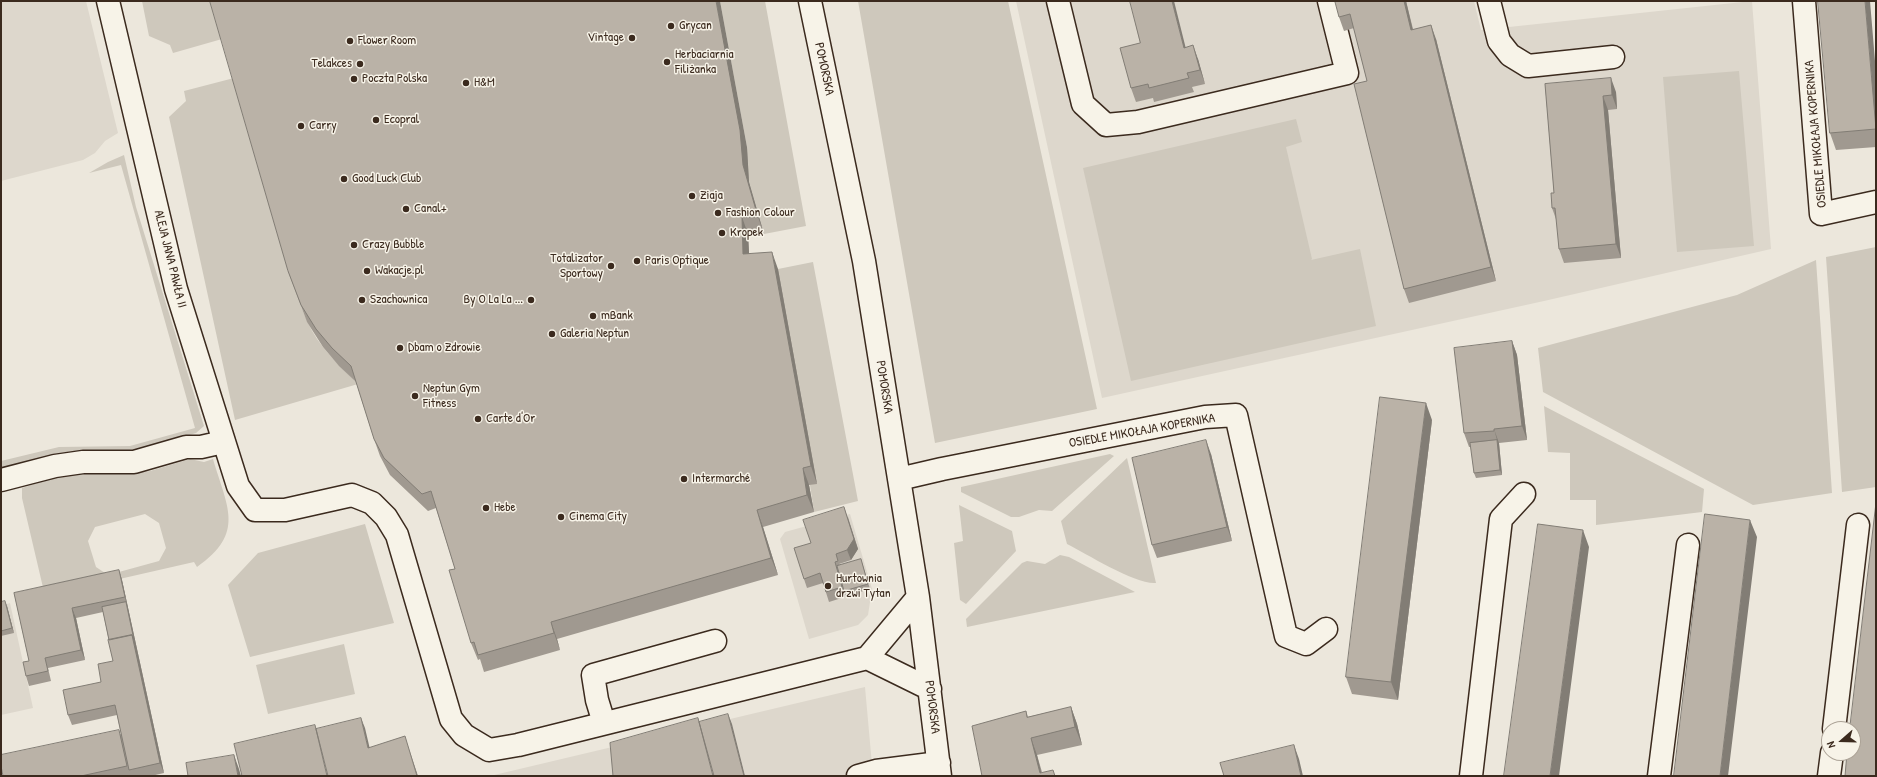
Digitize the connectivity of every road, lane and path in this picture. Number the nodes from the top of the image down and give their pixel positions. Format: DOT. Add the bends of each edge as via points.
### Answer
graph roads {
  1 [pos="108,1"];
  2 [pos="810,1"];
  3 [pos="1058,1"];
  4 [pos="1329,1"];
  5 [pos="1489,1"];
  6 [pos="1804,1"];
  7 [pos="1613,57"];
  8 [pos="1876,202"];
  9 [pos="223,442"];
  10 [pos="899,479"];
  11 [pos="1,480"];
  12 [pos="1524,494"];
  13 [pos="1858,525"];
  14 [pos="1688,545"];
  15 [pos="918,597"];
  16 [pos="1326,629"];
  17 [pos="715,641"];
  18 [pos="867,658"];
  19 [pos="930,689"];
  20 [pos="1835,721"];
  21 [pos="604,722"];
  22 [pos="1831,761"];
  23 [pos="940,770"];
  24 [pos="858,776"];
  25 [pos="1471,776"];
  26 [pos="1659,776"];
  27 [pos="1829,776"];
  1 -- 9 [label="street, ALEJA JANA PAWŁA II" via="176,289"];
  2 -- 10 [label="street, POMORSKA" via="864,261"];
  3 -- 4 [label="street" via="1083,104 1106,125 1138,122 1347,73"];
  5 -- 7 [label="street" via="1498,41 1510,55 1528,66"];
  6 -- 8 [label="street, OSIEDLE MIKOŁAJA KOPERNIKA" via="1822,214"];
  9 -- 11 [label="street" via="201,447 186,447 134,462 82,462"];
  9 -- 21 [label="street, ALEJA JANA PAWŁA II" via="238,486 255,510 285,510 352,495 372,504 386,517 397,535 451,719 464,735 489,750 518,745"];
  10 -- 15 [label="street, POMORSKA"];
  10 -- 16 [label="street, OSIEDLE MIKOŁAJA KOPERNIKA" via="1205,417 1236,415 1286,636 1306,644"];
  12 -- 25 [label="street" via="1502,519"];
  13 -- 20 [label="street"];
  14 -- 26 [label="street"];
  15 -- 18 [label="street"];
  15 -- 19 [label="street, POMORSKA"];
  17 -- 21 [label="street" via="593,675"];
  18 -- 19 [label="street"];
  18 -- 21 [label="street"];
  19 -- 23 [label="street, POMORSKA"];
  22 -- 27 [label="street"];
  23 -- 24 [label="street" via="876,771"];
}
